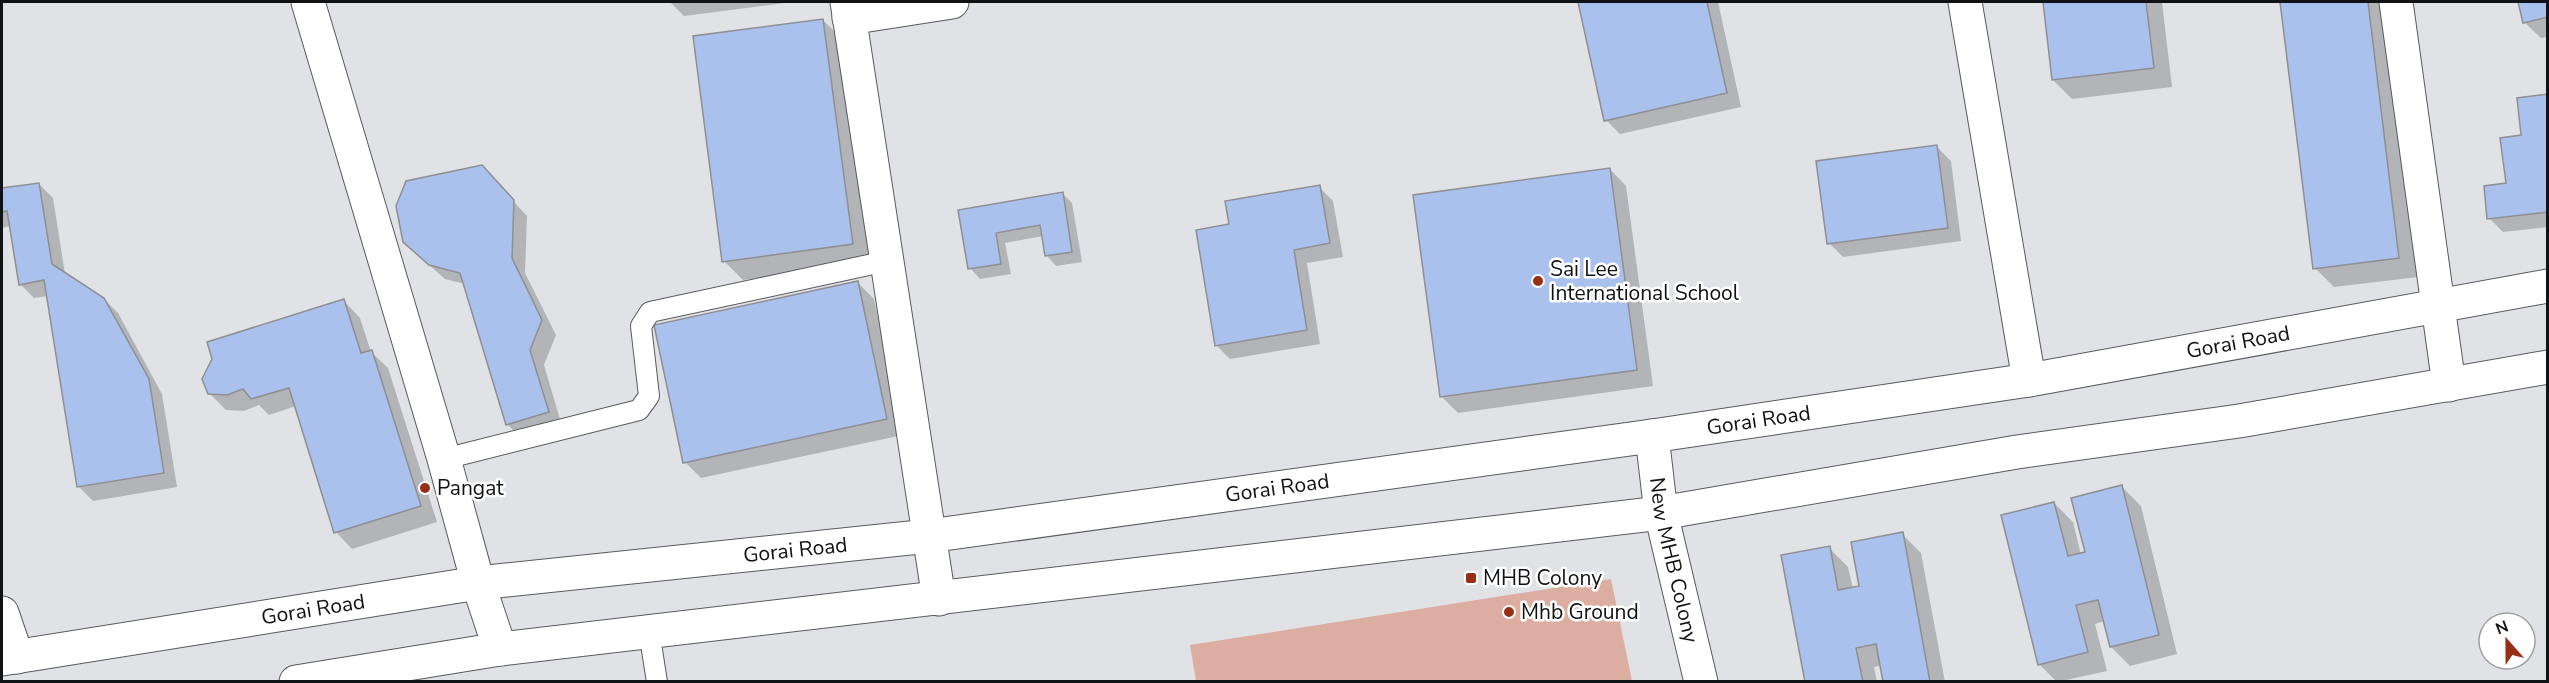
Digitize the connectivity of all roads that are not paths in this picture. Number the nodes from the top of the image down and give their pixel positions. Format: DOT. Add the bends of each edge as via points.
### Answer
graph roads {
  1 [pos="308,2"];
  2 [pos="952,2"];
  3 [pos="1965,2"];
  4 [pos="2397,2"];
  5 [pos="848,10"];
  6 [pos="887,261"];
  7 [pos="2547,286"];
  8 [pos="2437,306"];
  9 [pos="2547,367"];
  10 [pos="2029,380"];
  11 [pos="2449,385"];
  12 [pos="1652,436"];
  13 [pos="444,459"];
  14 [pos="1661,513"];
  15 [pos="929,536"];
  16 [pos="478,583"];
  17 [pos="939,599"];
  18 [pos="2,614"];
  19 [pos="649,631"];
  20 [pos="500,648"];
  21 [pos="9,658"];
  22 [pos="296,681"];
  23 [pos="657,681"];
  24 [pos="1701,681"];
  1 -- 13 [label="main road"];
  2 -- 5 [label="main road"];
  3 -- 10 [label="main road"];
  4 -- 8 [label="main road"];
  5 -- 6 [label="main road"];
  6 -- 13 [label="lane" via="650,312 641,326 649,396 639,410"];
  6 -- 15 [label="main road"];
  7 -- 8 [label="main road, Gorai Road"];
  8 -- 10 [label="main road, Gorai Road"];
  8 -- 11 [label="main road"];
  9 -- 11 [label="main road"];
  10 -- 12 [label="main road, Gorai Road"];
  11 -- 14 [label="main road" via="2239,421 2016,452"];
  12 -- 14 [label="main road, New MHB Colony"];
  12 -- 15 [label="main road, Gorai Road"];
  13 -- 16 [label="main road"];
  14 -- 17 [label="main road"];
  14 -- 24 [label="main road, New MHB Colony"];
  15 -- 16 [label="main road, Gorai Road"];
  15 -- 17 [label="main road"];
  16 -- 20 [label="main road"];
  16 -- 21 [label="main road, Gorai Road"];
  17 -- 19 [label="main road"];
  18 -- 21 [label="main road"];
  19 -- 20 [label="main road"];
  19 -- 23 [label="lane"];
  20 -- 22 [label="main road"];
}
